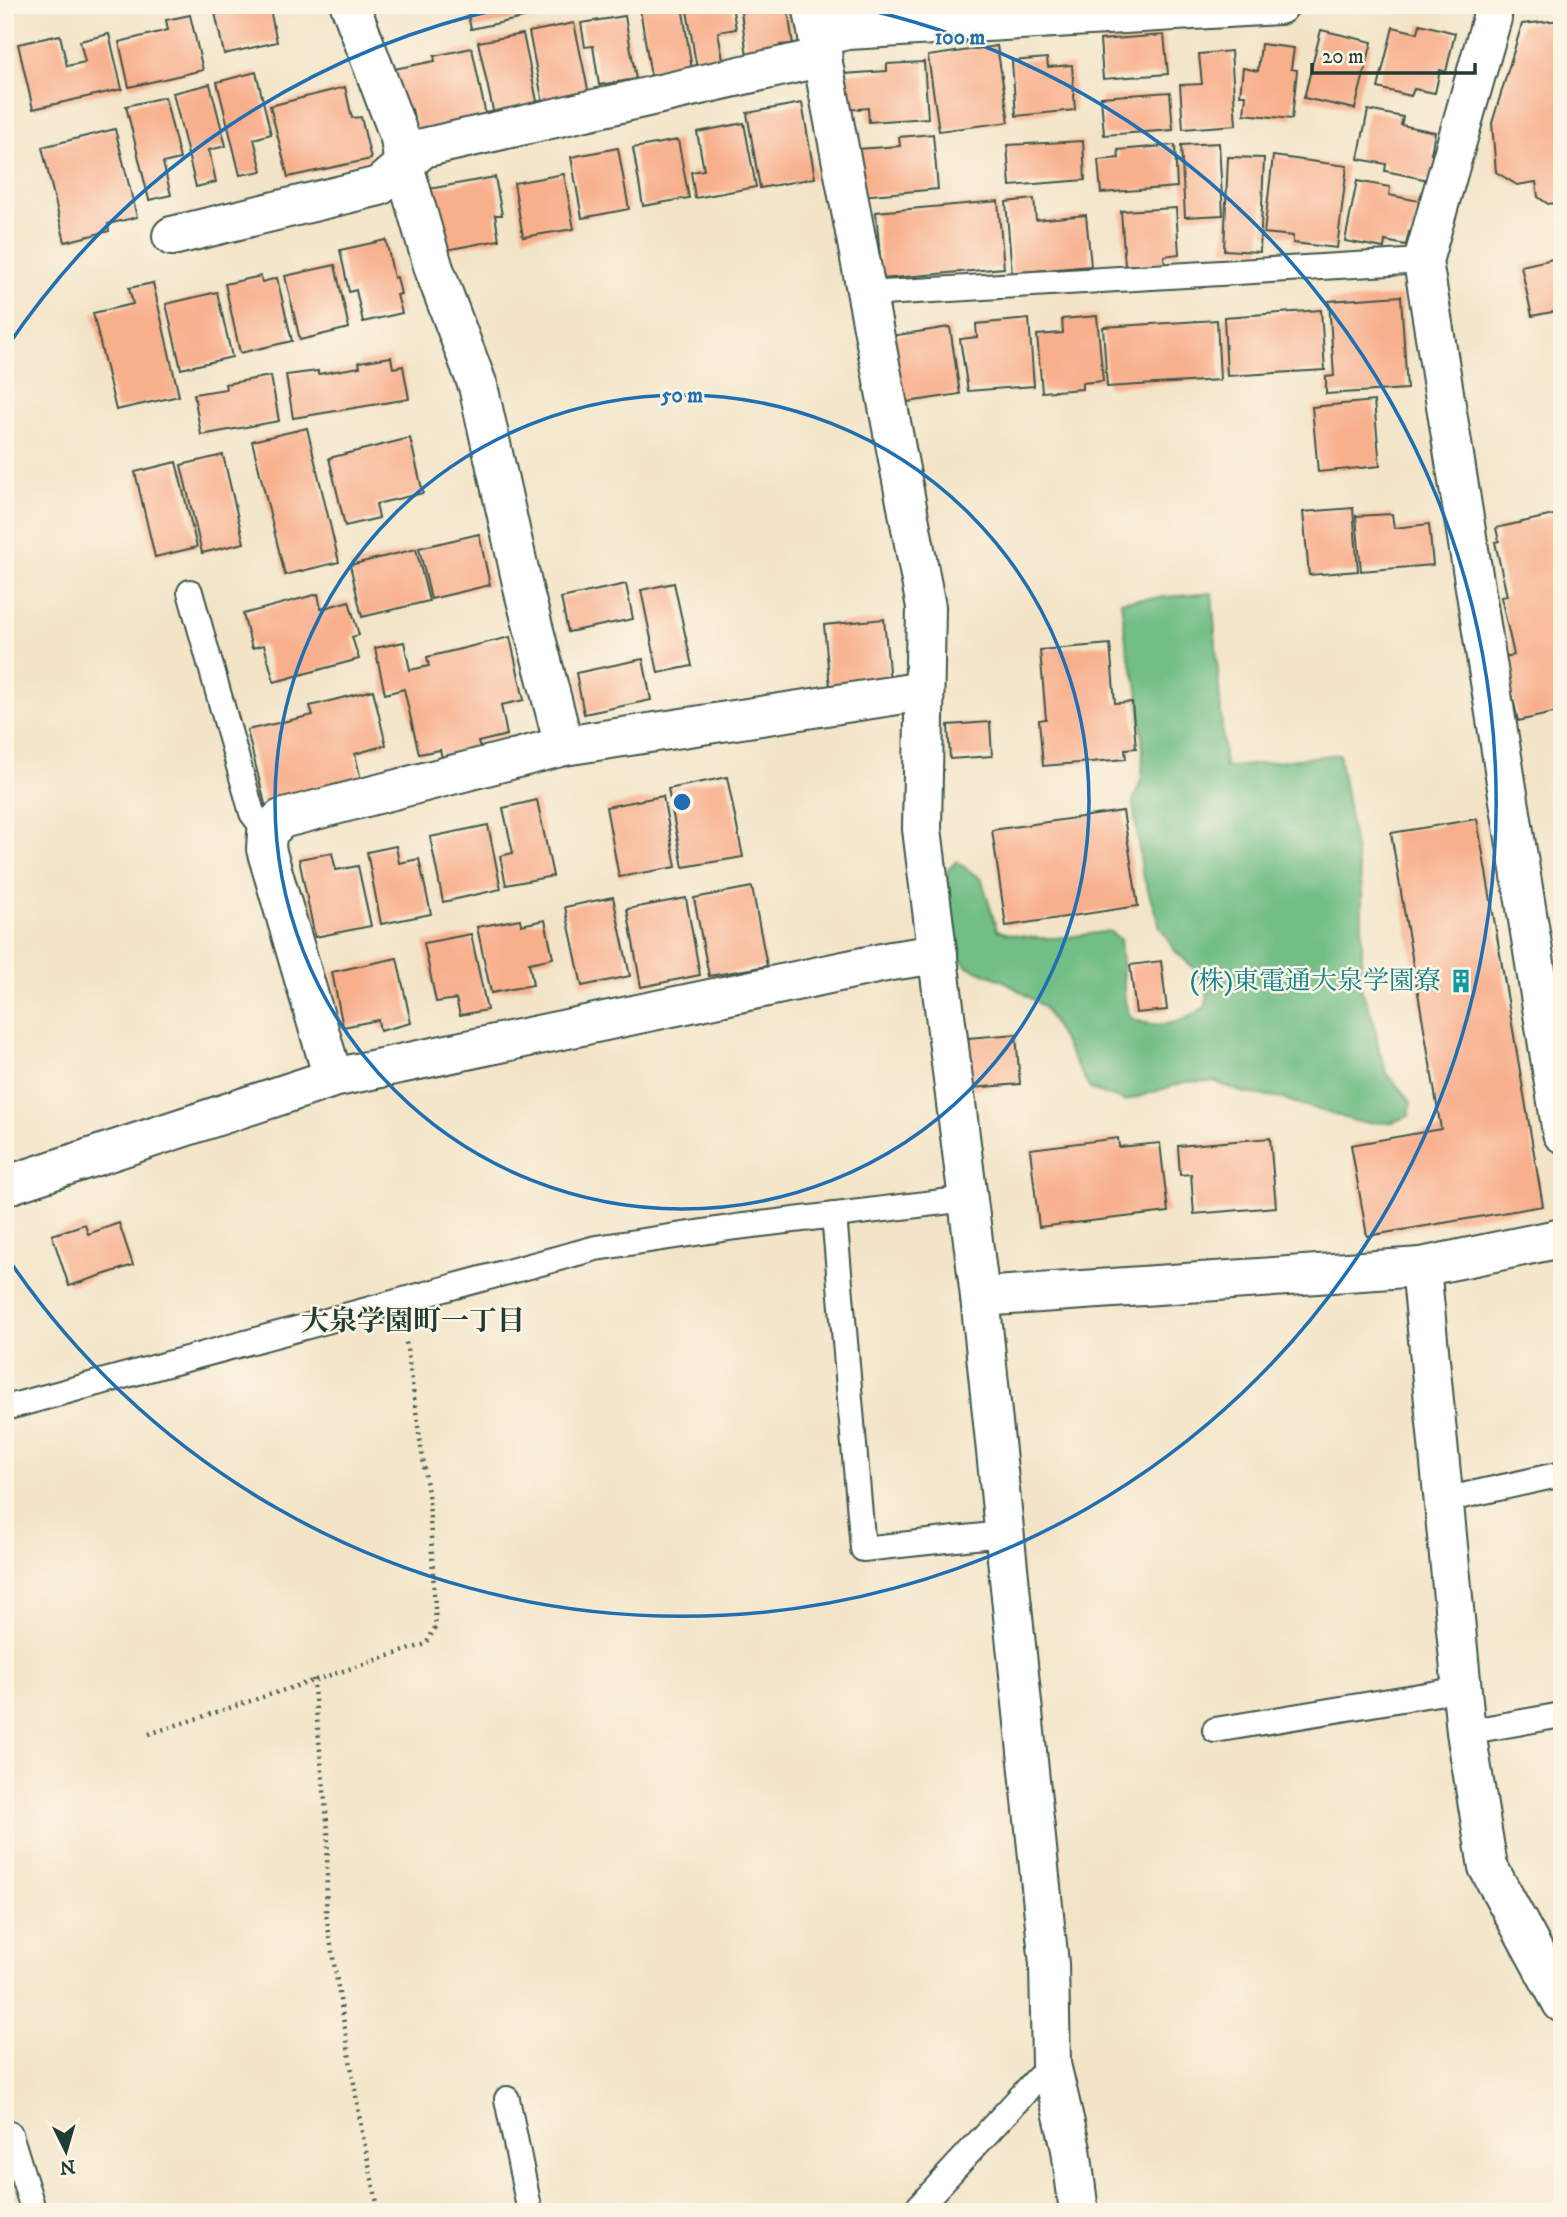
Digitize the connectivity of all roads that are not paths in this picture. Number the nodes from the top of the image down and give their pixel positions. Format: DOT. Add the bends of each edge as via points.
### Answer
graph roads {
  1 [pos="350,5"];
  2 [pos="1279,5"];
  3 [pos="1492,5"];
  4 [pos="817,33"];
  5 [pos="404,166"];
  6 [pos="172,236"];
  7 [pos="1423,261"];
  8 [pos="866,294"];
  9 [pos="190,592"];
  10 [pos="924,691"];
  11 [pos="564,746"];
  12 [pos="267,833"];
  13 [pos="938,954"];
  14 [pos="333,1078"];
  15 [pos="1562,1133"];
  16 [pos="5,1186"];
  17 [pos="967,1199"];
  18 [pos="834,1215"];
  19 [pos="1562,1238"];
  20 [pos="1420,1267"];
  21 [pos="980,1297"];
  22 [pos="5,1408"];
  23 [pos="1562,1474"];
  24 [pos="1444,1500"];
  25 [pos="1002,1534"];
  26 [pos="1462,1689"];
  27 [pos="1562,1715"];
  28 [pos="1215,1730"];
  29 [pos="1466,1731"];
  30 [pos="1562,2003"];
  31 [pos="1051,2064"];
  32 [pos="507,2099"];
  33 [pos="5,2135"];
  34 [pos="34,2212"];
  35 [pos="530,2212"];
  36 [pos="915,2212"];
  37 [pos="1079,2212"];
  1 -- 5 [label="street" via="400,138"];
  2 -- 4 [label="street"];
  3 -- 7 [label="street"];
  4 -- 5 [label="street" via="423,148"];
  4 -- 8 [label="street"];
  5 -- 6 [label="street" via="379,186"];
  5 -- 11 [label="street" via="434,269 478,387"];
  7 -- 8 [label="lane"];
  7 -- 15 [label="street"];
  8 -- 10 [label="street" via="926,607"];
  9 -- 12 [label="lane" via="252,813"];
  10 -- 11 [label="street"];
  10 -- 13 [label="street" via="922,829"];
  11 -- 12 [label="street" via="281,819"];
  12 -- 14 [label="street" via="266,849"];
  13 -- 14 [label="street"];
  13 -- 17 [label="street"];
  14 -- 16 [label="street"];
  17 -- 18 [label="lane"];
  17 -- 21 [label="street"];
  18 -- 22 [label="lane" via="597,1248"];
  18 -- 25 [label="lane" via="863,1549"];
  19 -- 20 [label="street"];
  20 -- 21 [label="street"];
  20 -- 24 [label="street"];
  21 -- 25 [label="street"];
  23 -- 24 [label="lane"];
  24 -- 26 [label="street"];
  25 -- 31 [label="street" via="1048,1964"];
  26 -- 28 [label="lane"];
  26 -- 29 [label="street"];
  27 -- 29 [label="lane"];
  29 -- 30 [label="street" via="1488,1867"];
  31 -- 36 [label="lane"];
  31 -- 37 [label="street" via="1071,2149"];
  32 -- 35 [label="lane"];
  33 -- 34 [label="lane" via="10,2134"];
}
